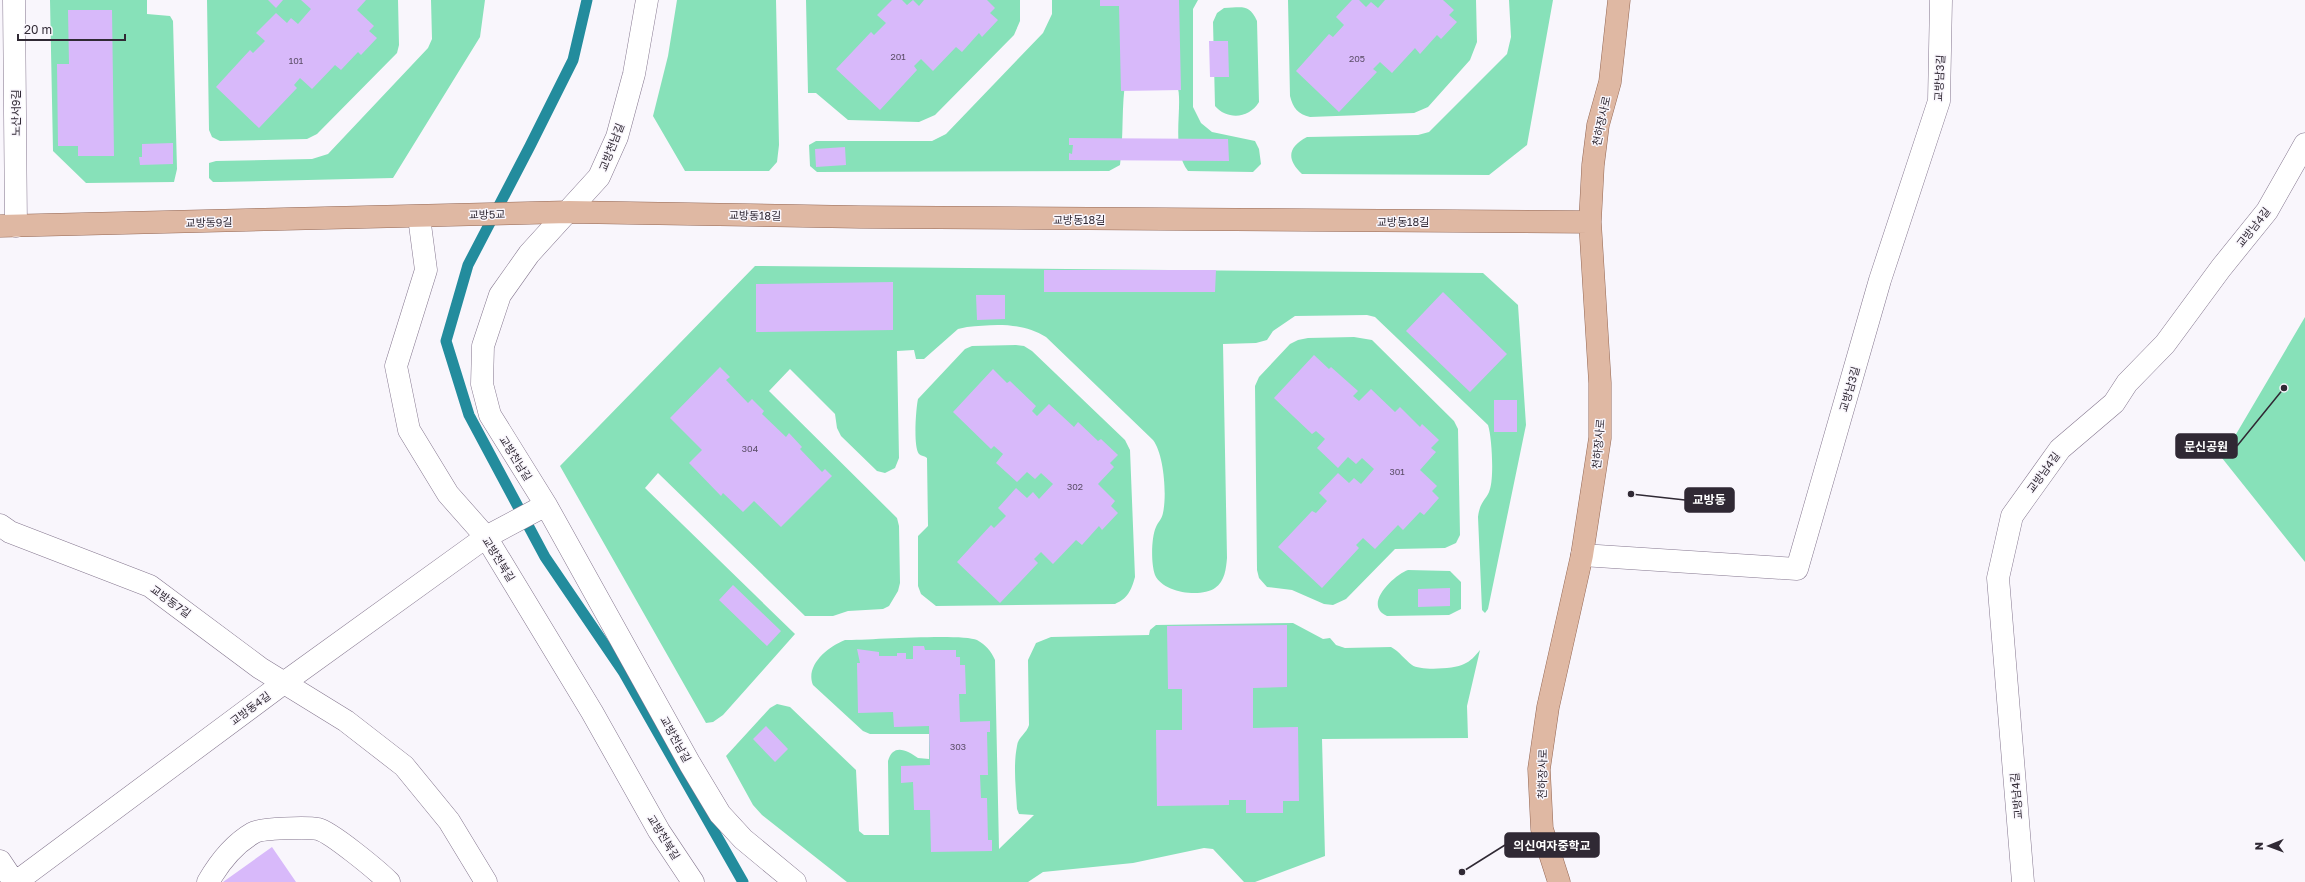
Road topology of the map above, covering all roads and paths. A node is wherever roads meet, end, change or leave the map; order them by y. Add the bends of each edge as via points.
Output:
1 (14, 0) edge
2 (647, 0) edge
3 (1619, 0) edge
4 (1941, 0) edge
5 (2305, 144) edge
6 (568, 212) junction
7 (523, 214) joint
8 (418, 217) junction
9 (1590, 222) junction
10 (8, 226) edge
11 (546, 505) junction
12 (0, 525) edge
13 (486, 537) junction
14 (1582, 555) junction
15 (285, 682) junction
16 (0, 861) edge
17 (15, 882) edge
18 (208, 882) edge
19 (389, 882) edge
20 (486, 882) edge
21 (693, 882) edge
22 (794, 882) edge
23 (1559, 882) edge
24 (2023, 882) edge

1 - 10 street, 노산서9길
2 - 6 street, 교방천남길 via 634,74 617,137 599,177
3 - 9 main road, 천하장사로 via 1610,82 1598,125
4 - 14 street, 교방남3길 via 1939,101 1880,280 1797,568
5 - 24 street, 교방남4길 via 2268,211 2221,268 2170,338 2127,383 2114,403 2060,449 2012,516 1998,578
6 - 7 main road, 교방동18길
6 - 9 main road, 교방동18길 via 860,217
6 - 11 street, 교방천남길 via 529,254 500,294 483,346 482,384 490,415
7 - 8 main road, 교방5교
8 - 10 main road, 교방동9길
8 - 13 street, 교방천북길 via 426,270 396,366 409,430 448,494
9 - 14 main road, 천하장사로 via 1600,383 1600,438
11 - 13 street, 교방동4길
11 - 22 street, 교방천남길 via 720,814 743,839
12 - 15 street, 교방동7길 via 10,532 150,586 260,668
13 - 15 street, 교방동4길
13 - 21 street, 교방천북길 via 592,712 659,831
14 - 23 main road, 천하장사로 via 1548,707 1539,769 1542,829
15 - 17 street, 교방동4길
15 - 20 street, 교방동7길 via 346,721 404,766 449,821
16 - 17 street
18 - 19 street via 220,862 254,832 318,829 373,866

